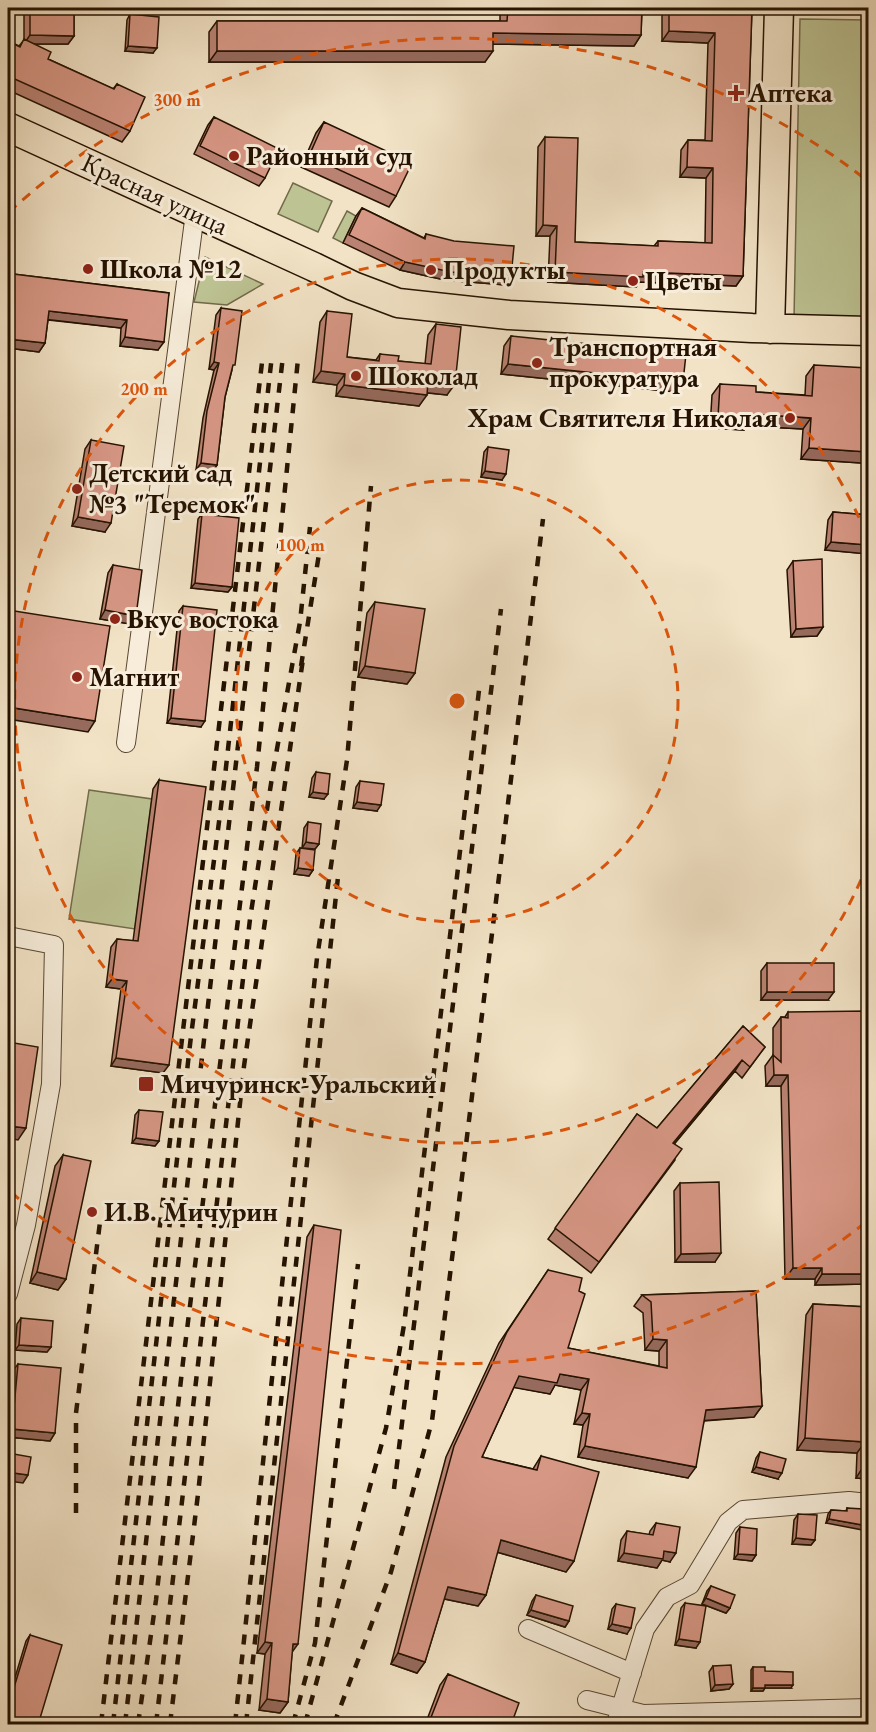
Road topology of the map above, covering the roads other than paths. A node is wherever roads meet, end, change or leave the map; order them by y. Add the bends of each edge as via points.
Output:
1 (779, 8) edge
2 (8, 127) edge
3 (195, 213) junction
4 (770, 329) junction
5 (868, 331) edge
6 (126, 743) dead end
7 (8, 936) edge
8 (8, 1294) edge
9 (868, 1503) edge
10 (528, 1629) dead end
11 (632, 1673) junction
12 (587, 1700) dead end
13 (868, 1708) edge
14 (618, 1717) edge

1 - 4 main road
2 - 3 main road, Красная улица
3 - 4 main road, Красная улица via 398,303 509,315
3 - 6 street
4 - 5 main road, Красная улица
7 - 8 street via 54,945 51,1084 26,1226
9 - 11 street via 849,1501 743,1510 728,1522 690,1585 667,1597 645,1629
10 - 11 street
11 - 14 street
12 - 14 street
13 - 14 street

